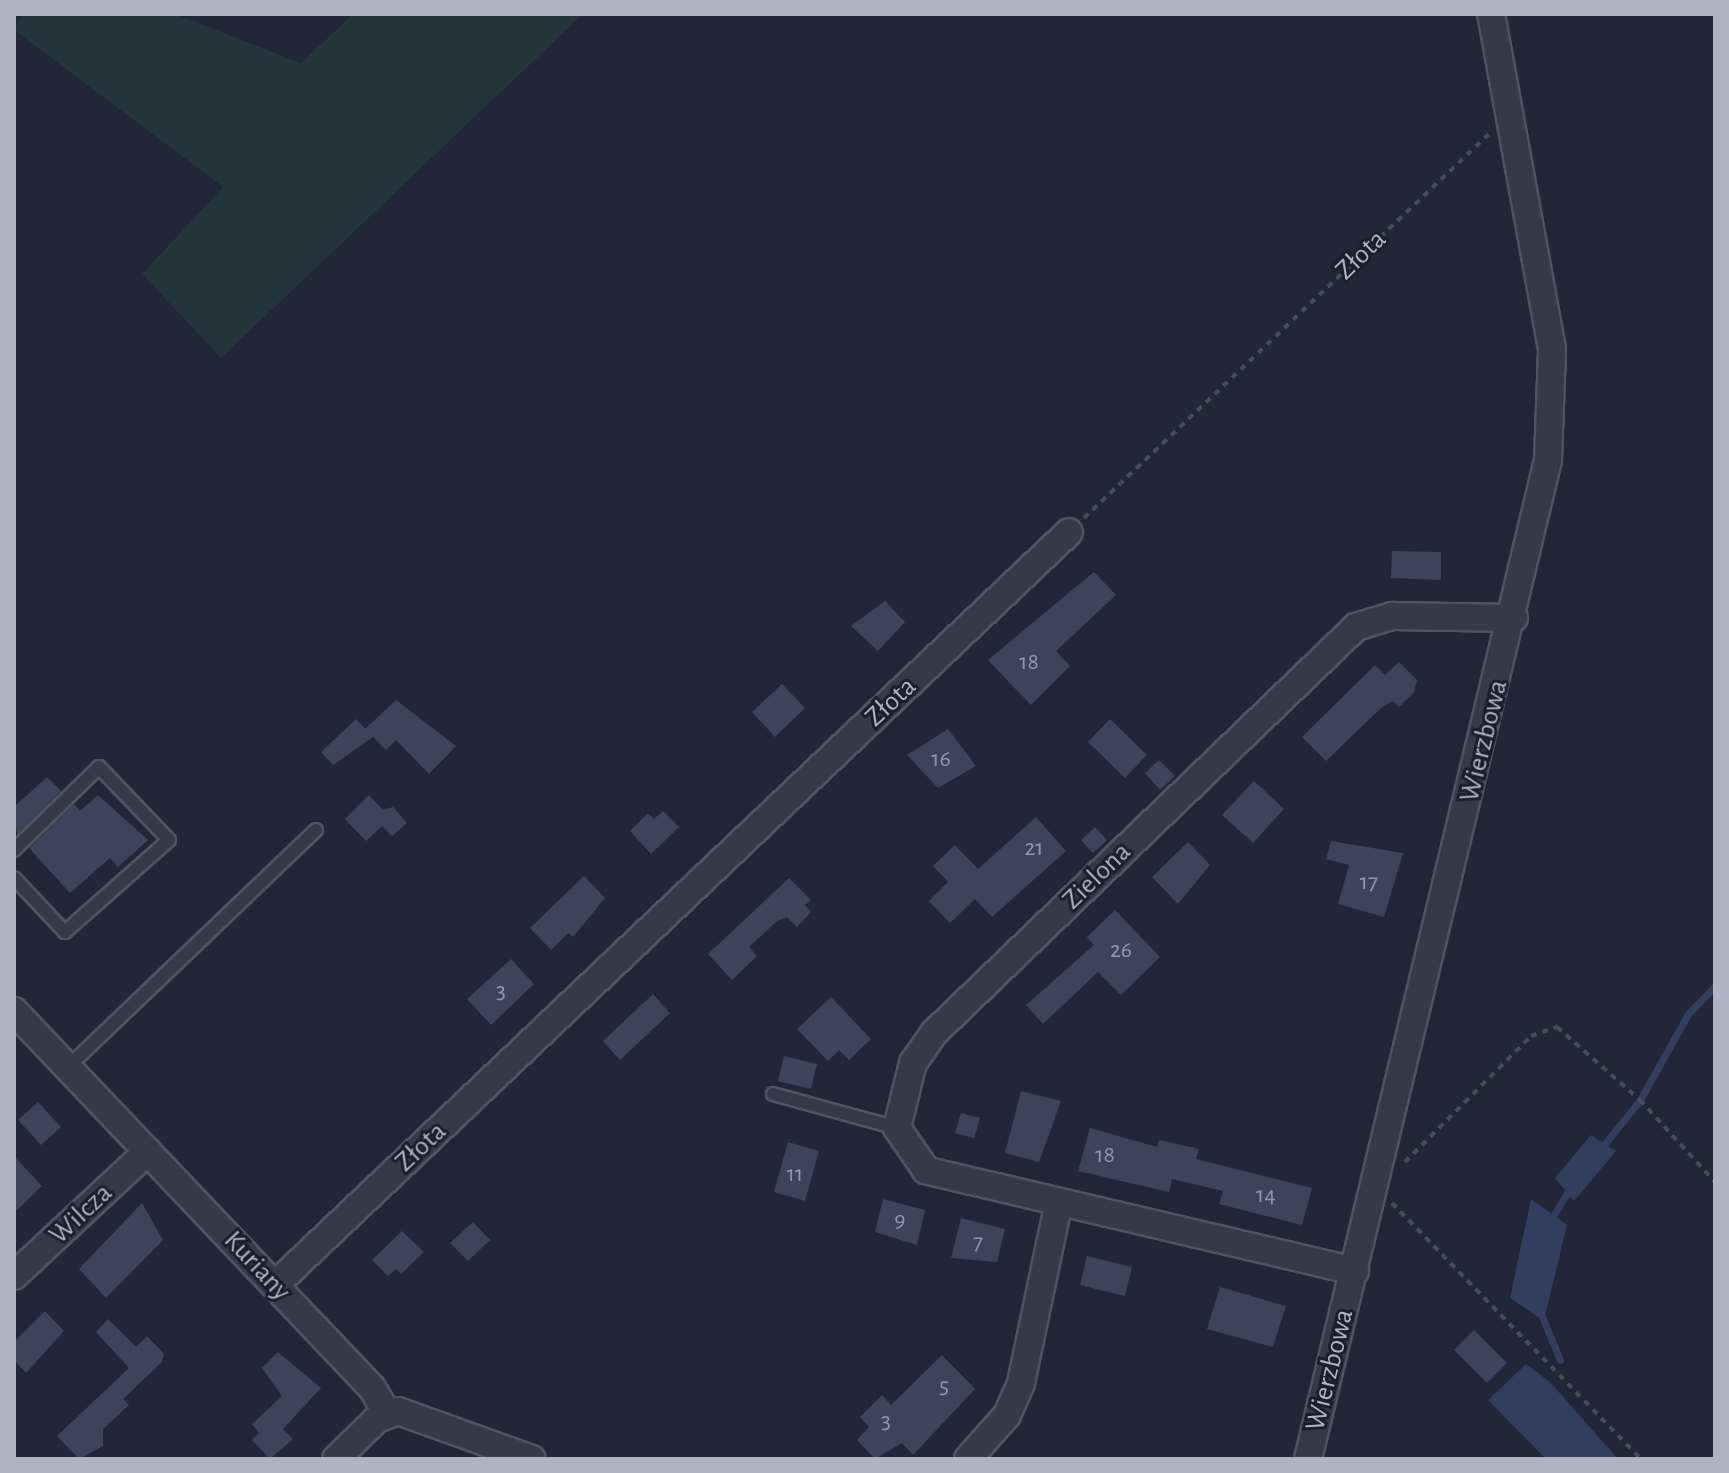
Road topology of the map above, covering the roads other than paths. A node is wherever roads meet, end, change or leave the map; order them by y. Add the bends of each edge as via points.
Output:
1 (1491, 14) edge
2 (1069, 532) road end
3 (1514, 618) junction
4 (316, 830) dead end
5 (14, 850) edge
6 (14, 878) edge
7 (14, 1011) edge
8 (68, 1067) junction
9 (773, 1094) dead end
10 (897, 1128) junction
11 (148, 1151) junction
12 (1058, 1206) junction
13 (1355, 1271) junction
14 (14, 1276) edge
15 (275, 1285) junction
16 (387, 1413) junction
17 (336, 1459) edge
18 (532, 1459) edge
19 (968, 1459) edge
20 (1308, 1459) edge

1 - 3 street, Wierzbowa via 1552,349 1548,460
2 - 15 street, Złota
3 - 10 street, Zielona via 1392,616 1356,627 934,1033 913,1063
3 - 13 street, Wierzbowa
4 - 8 lane
5 - 6 lane via 99,767 169,840 65,932
7 - 8 street, Kuriany
8 - 11 street, Kuriany
9 - 10 lane
10 - 12 street via 926,1170
11 - 14 street, Wilcza
11 - 15 street, Kuriany
12 - 13 street
12 - 19 street via 1021,1383 1007,1415
13 - 20 street, Wierzbowa
15 - 16 street, Kuriany
16 - 17 street
16 - 18 street via 410,1414

